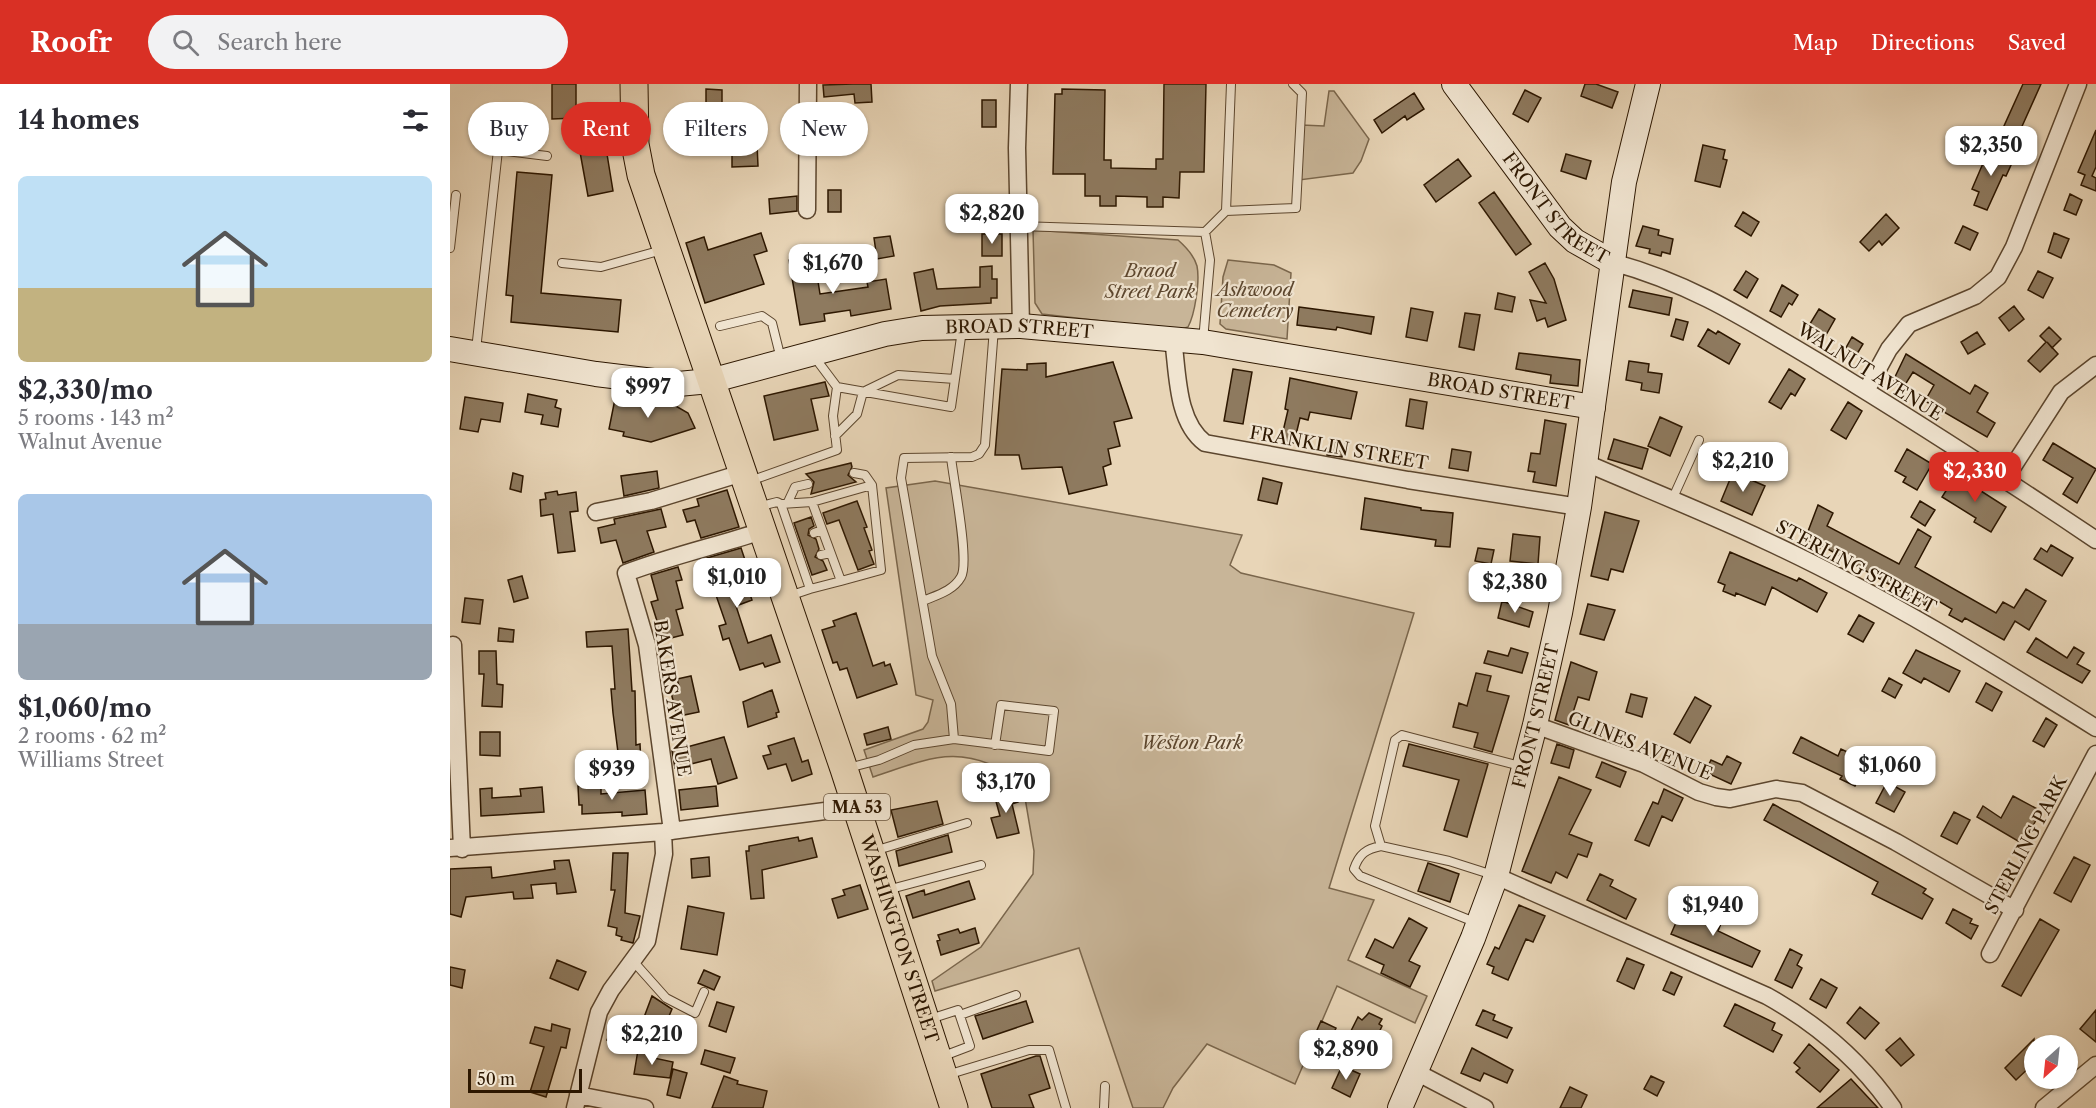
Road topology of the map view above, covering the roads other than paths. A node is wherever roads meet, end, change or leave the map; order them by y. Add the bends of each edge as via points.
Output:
1 (634, 84) edge
2 (808, 84) edge
3 (1019, 84) edge
4 (1231, 84) edge
5 (1293, 84) edge
6 (1454, 84) edge
7 (1648, 84) edge
8 (2078, 84) edge
9 (497, 156) edge
10 (456, 195) dead end
11 (807, 210) dead end
12 (1226, 211) junction
13 (1019, 226) junction
14 (1205, 232) junction
15 (450, 248) edge
16 (665, 249) junction
17 (1612, 262) junction
18 (562, 263) dead end
19 (720, 326) dead end
20 (963, 326) junction
21 (1021, 326) junction
22 (994, 328) junction
23 (1173, 339) junction
24 (1203, 342) junction
25 (450, 350) edge
26 (476, 354) junction
27 (812, 355) junction
28 (782, 362) junction
29 (2096, 365) edge
30 (955, 379) junction
31 (710, 381) junction
32 (837, 387) junction
33 (1866, 391) junction
34 (863, 392) junction
35 (1593, 407) junction
36 (835, 436) junction
37 (1699, 440) dead end
38 (951, 457) junction
39 (1586, 463) junction
40 (854, 473) dead end
41 (743, 477) junction
42 (2005, 479) junction
43 (808, 484) dead end
44 (872, 485) junction
45 (1672, 500) junction
46 (812, 502) junction
47 (784, 503) junction
48 (1579, 507) junction
49 (596, 512) dead end
50 (758, 520) junction
51 (2096, 540) edge
52 (841, 582) junction
53 (798, 593) junction
54 (923, 601) junction
55 (453, 645) dead end
56 (1535, 725) junction
57 (2096, 728) edge
58 (954, 739) junction
59 (995, 745) junction
60 (2096, 754) edge
61 (1524, 767) junction
62 (844, 769) junction
63 (856, 807) junction
64 (967, 823) dead end
65 (668, 832) junction
66 (1381, 846) junction
67 (456, 849) edge
68 (871, 852) junction
69 (981, 865) dead end
70 (1496, 876) junction
71 (884, 890) junction
72 (2014, 910) junction
73 (1478, 924) junction
74 (1990, 954) dead end
75 (633, 961) junction
76 (704, 992) dead end
77 (1016, 995) dead end
78 (960, 1015) junction
79 (925, 1020) junction
80 (2096, 1065) edge
81 (941, 1067) junction
82 (1416, 1072) junction
83 (1105, 1086) dead end
84 (577, 1101) edge
85 (645, 1108) edge
86 (954, 1108) edge
87 (1066, 1108) edge
88 (1104, 1108) edge
89 (1400, 1108) edge
90 (1485, 1108) edge
91 (1893, 1108) edge
92 (2044, 1108) edge

1 - 16 main road, WASHINGTON STREET / MA 53 via 638,161
2 - 11 street
3 - 13 street
4 - 12 lane
5 - 12 lane via 1302,93 1296,208
6 - 17 street, FRONT STREET via 1560,227 1575,241
7 - 17 street via 1624,182
8 - 33 street via 2014,247 1998,277 1974,296 1909,324 1889,349
9 - 26 lane
10 - 15 lane
12 - 14 lane
13 - 14 lane
13 - 21 street
14 - 24 lane via 1210,260
16 - 18 lane via 601,267
16 - 31 main road, WASHINGTON STREET / MA 53
17 - 33 street, WALNUT AVENUE via 1668,279 1709,297
17 - 35 street, FRONT STREET
19 - 28 lane via 762,316 772,323
20 - 22 street, BROAD STREET
20 - 27 street, BROAD STREET via 885,334
20 - 30 lane
21 - 22 street, BROAD STREET
21 - 23 street, BROAD STREET
22 - 38 lane via 984,445 980,454 972,457
23 - 24 street, BROAD STREET
23 - 48 street, FRANKLIN STREET via 1186,421 1193,434 1205,443
24 - 35 street, BROAD STREET
25 - 26 street, BROAD STREET
26 - 31 street, BROAD STREET via 678,384
27 - 28 street, BROAD STREET
27 - 32 lane
28 - 31 street, BROAD STREET
29 - 42 street via 2061,392
30 - 34 lane via 898,375
30 - 34 lane via 951,407
31 - 41 main road, WASHINGTON STREET / MA 53
32 - 34 lane
32 - 36 lane
33 - 42 street, WALNUT AVENUE
34 - 36 lane via 857,414
35 - 39 street, FRONT STREET
36 - 41 lane via 837,450
37 - 45 lane
38 - 54 lane via 964,558 962,576 949,590
38 - 54 lane via 904,458 901,478
39 - 45 street, STERLING STREET
39 - 48 street, FRONT STREET
40 - 44 lane via 865,475
41 - 49 street
41 - 50 main road, WASHINGTON STREET / MA 53
42 - 51 street, WALNUT AVENUE
43 - 47 lane via 795,487
44 - 46 lane
44 - 52 lane via 880,570
45 - 57 street, STERLING STREET via 1816,566 1981,656
46 - 47 lane
46 - 52 lane via 818,532
47 - 50 lane via 777,502
47 - 53 lane via 802,562
48 - 56 street, FRONT STREET
50 - 53 main road, WASHINGTON STREET / MA 53
50 - 65 street, BAKERS AVENUE via 709,548 626,573 647,645
52 - 53 lane
53 - 62 main road, WASHINGTON STREET / MA 53
54 - 58 lane via 932,656 951,704
55 - 67 street
56 - 61 street, FRONT STREET
56 - 72 street, GLINES AVENUE via 1644,764 1699,792 1730,799 1776,789 1802,793
58 - 59 lane
58 - 62 lane via 914,745
59 - 59 lane via 1049,751 1054,711 1001,705
60 - 72 street, STERLING PARK
61 - 66 lane via 1402,735 1395,740 1375,826
61 - 70 street, FRONT STREET
62 - 63 main road, WASHINGTON STREET / MA 53
63 - 65 street
63 - 68 main road, WASHINGTON STREET / MA 53
64 - 68 lane
65 - 67 street
65 - 75 street, BAKERS AVENUE via 649,933
66 - 70 lane
66 - 73 lane via 1368,849 1358,858 1354,869 1360,876
68 - 71 main road, WASHINGTON STREET / MA 53
69 - 71 lane
70 - 73 street, FRONT STREET
70 - 91 street via 1756,991 1801,1015 1831,1038
71 - 79 main road, WASHINGTON STREET / MA 53
72 - 74 street, STERLING PARK
73 - 82 street, FRONT STREET
75 - 76 lane via 666,998 694,1013
75 - 84 street, BAKERS AVENUE via 598,1012
77 - 78 lane
78 - 79 lane via 958,1010
78 - 81 lane via 970,1046
79 - 81 main road, WASHINGTON STREET / MA 53
80 - 92 street
81 - 86 main road, WASHINGTON STREET / MA 53
81 - 87 lane via 1029,1050 1049,1050
82 - 89 street, FRONT STREET
82 - 90 street
83 - 88 lane
84 - 85 street

